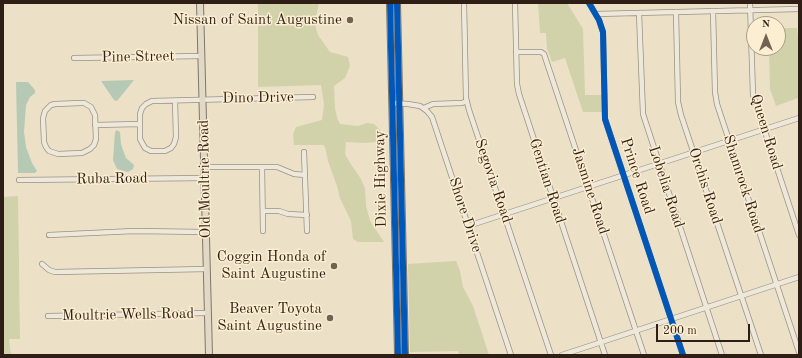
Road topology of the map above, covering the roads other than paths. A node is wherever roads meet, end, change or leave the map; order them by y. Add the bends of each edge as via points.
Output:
1 (200, 3) edge
2 (390, 3) edge
3 (397, 3) edge
4 (464, 3) edge
5 (516, 3) edge
6 (589, 3) edge
7 (750, 3) edge
8 (799, 9) edge
9 (750, 10) junction
10 (713, 11) junction
11 (676, 12) junction
12 (640, 13) junction
13 (596, 14) junction
14 (394, 21) junction
15 (516, 52) junction
16 (202, 56) junction
17 (74, 58) dead end
18 (313, 97) dead end
19 (203, 99) junction
20 (175, 101) junction
21 (467, 101) junction
22 (392, 103) junction
23 (400, 103) junction
24 (424, 108) junction
25 (799, 118) edge
26 (140, 124) junction
27 (95, 125) junction
28 (764, 129) junction
29 (729, 141) junction
30 (304, 152) dead end
31 (694, 153) junction
32 (659, 164) junction
33 (205, 167) junction
34 (262, 167) junction
35 (305, 175) junction
36 (624, 176) junction
37 (205, 178) junction
38 (19, 180) dead end
39 (588, 187) junction
40 (553, 199) junction
41 (264, 211) junction
42 (307, 215) junction
43 (504, 215) junction
44 (395, 220) junction
45 (402, 220) junction
46 (468, 226) junction
47 (263, 231) dead end
48 (307, 231) dead end
49 (206, 232) junction
50 (49, 235) dead end
51 (799, 235) edge
52 (42, 264) dead end
53 (207, 269) junction
54 (799, 277) edge
55 (776, 284) junction
56 (741, 296) junction
57 (706, 308) junction
58 (208, 313) junction
59 (397, 313) junction
60 (404, 313) junction
61 (48, 316) dead end
62 (671, 319) junction
63 (636, 331) junction
64 (600, 342) junction
65 (799, 352) edge
66 (204, 355) edge
67 (209, 355) edge
68 (398, 355) edge
69 (405, 355) edge
70 (511, 355) edge
71 (551, 355) edge
72 (562, 355) edge
73 (604, 355) edge
74 (644, 355) edge
75 (683, 355) edge
76 (722, 355) edge
77 (761, 355) edge

1 - 16 main road, Old Moultrie Road
2 - 14 main road, Dixie Highway
3 - 14 main road
4 - 21 street, Segovia Road
5 - 15 street, Gentian Road
6 - 13 street, Prince Road
7 - 9 street, Queen Road
8 - 9 street
9 - 10 street
9 - 28 street, Queen Road via 752,89
10 - 11 street
10 - 29 street, Shamrock Road via 715,97
11 - 12 street
11 - 31 street, Orchis Road via 678,102
12 - 13 street
12 - 32 street, Lobelia Road via 642,108
13 - 36 street, Prince Road via 603,32 605,119
14 - 22 main road, Dixie Highway
14 - 23 main road
15 - 39 street, Jasmine Road via 544,54
15 - 40 street, Gentian Road via 519,94
16 - 17 street, Pine Street
16 - 19 main road, Old Moultrie Road
18 - 19 street, Dino Drive
19 - 20 street, Dino Drive
19 - 33 main road, Old Moultrie Road
20 - 26 street via 152,101 146,104 140,114
20 - 26 street via 176,137 171,148 165,151 150,151 145,148 140,139
21 - 24 street via 433,104
21 - 43 street, Segovia Road
22 - 23 street
22 - 44 main road, Dixie Highway
23 - 24 street
23 - 45 main road
24 - 46 street, Shore Drive via 434,121
25 - 28 street
26 - 27 street
27 - 27 street via 93,110 84,103 51,105 43,118 46,147 58,154 86,152 94,145
28 - 29 street
28 - 51 street, Queen Road
29 - 31 street
29 - 55 street, Shamrock Road
30 - 35 street
31 - 32 street
31 - 56 street, Orchis Road
32 - 36 street
32 - 57 street, Lobelia Road
33 - 34 street
33 - 37 main road, Old Moultrie Road
34 - 35 street via 277,167 294,174
34 - 41 street
35 - 42 street
36 - 39 street
36 - 62 street, Prince Road
37 - 38 street, Ruba Road
37 - 49 main road, Old Moultrie Road
39 - 40 street
39 - 63 street, Jasmine Road
40 - 43 street
40 - 64 street, Gentian Road
41 - 42 street
41 - 47 street
42 - 48 street
43 - 46 street
43 - 71 street, Segovia Road
44 - 45 main road
44 - 59 main road, Dixie Highway
45 - 60 main road
46 - 70 street, Shore Drive
49 - 50 street via 134,231
49 - 53 main road, Old Moultrie Road
52 - 53 street via 49,270 59,273
53 - 58 main road, Old Moultrie Road
54 - 55 street
55 - 56 street
55 - 65 street, Shamrock Road
56 - 57 street
56 - 77 street, Orchis Road
57 - 62 street
57 - 76 street, Lobelia Road
58 - 61 street, Moultrie Wells Road
58 - 67 main road, Old Moultrie Road
59 - 60 main road
59 - 68 main road, Dixie Highway
60 - 69 main road
62 - 63 street
62 - 75 street, Prince Road
63 - 64 street
63 - 74 street, Jasmine Road
64 - 72 street
64 - 73 street, Gentian Road
66 - 67 street

